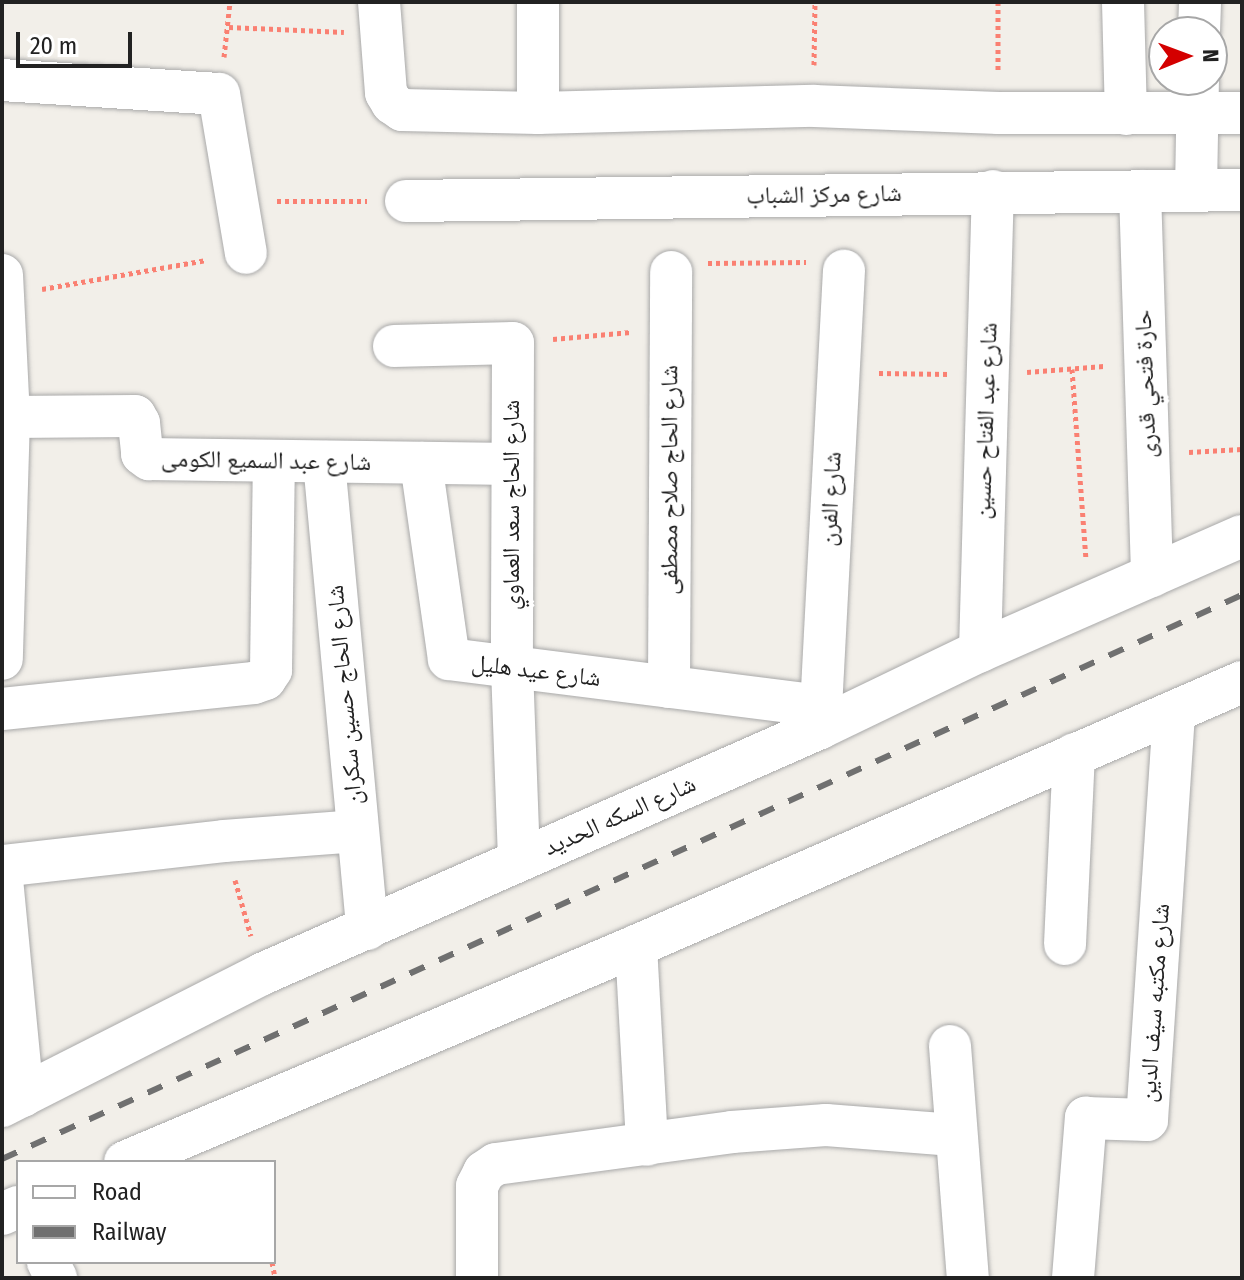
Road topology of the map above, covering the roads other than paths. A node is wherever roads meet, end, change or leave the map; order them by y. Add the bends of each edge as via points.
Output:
1 (538, 2) edge
2 (1123, 2) edge
3 (380, 18) edge
4 (2, 80) edge
5 (1198, 96) edge
6 (538, 113) junction
7 (1242, 113) edge
8 (1126, 114) junction
9 (1242, 190) edge
10 (993, 191) junction
11 (1140, 191) junction
12 (1196, 191) junction
13 (406, 201) road end
14 (246, 253) road end
15 (844, 271) road end
16 (671, 272) road end
17 (3, 289) edge
18 (394, 346) dead end
19 (6, 436) edge
20 (274, 461) junction
21 (324, 462) junction
22 (421, 463) junction
23 (511, 464) junction
24 (1242, 536) edge
25 (1152, 576) junction
26 (3, 635) edge
27 (980, 651) junction
28 (512, 668) junction
29 (1242, 682) edge
30 (669, 687) junction
31 (2, 709) edge
32 (1174, 712) junction
33 (820, 717) junction
34 (1074, 754) junction
35 (358, 831) junction
36 (519, 860) junction
37 (2, 866) edge
38 (2, 879) edge
39 (367, 929) junction
40 (1065, 944) dead end
41 (636, 946) junction
42 (5, 950) edge
43 (10, 1038) edge
44 (950, 1046) dead end
45 (12, 1101) edge
46 (954, 1135) junction
47 (647, 1145) junction
48 (130, 1160) edge
49 (477, 1278) edge
50 (968, 1278) edge
51 (1073, 1278) edge

1 - 6 street
2 - 8 street
3 - 6 street via 386,93 402,110
4 - 14 street via 219,94
5 - 7 street
5 - 8 street
5 - 12 street
6 - 8 street via 814,106
9 - 12 street, شارع مركز الشباب
10 - 11 street, شارع مركز الشباب
10 - 13 street, شارع مركز الشباب
10 - 27 street, شارع عبد الفتاح حسين
11 - 12 street, شارع مركز الشباب
11 - 25 street, حارة فتحي قدرى
15 - 33 street, شارع الفرن
16 - 30 street, شارع الحاج صلاح مصطفى
17 - 19 street
18 - 23 street, شارع الحاج سعد العماوي via 513,343
19 - 20 street, شارع عبد السميع الكومى via 135,416 147,459
19 - 26 street
20 - 21 street, شارع عبد السميع الكومى
20 - 31 street via 271,670 265,679
21 - 22 street, شارع عبد السميع الكومى
21 - 35 street, شارع الحاج حسين سكران
22 - 23 street, شارع عبد السميع الكومى
22 - 28 street, شارع عيد هليل via 447,656 452,661
23 - 28 street, شارع الحاج سعد العماوي
24 - 25 street, شارع السكه الحديد
25 - 27 street, شارع السكه الحديد
27 - 33 street, شارع السكه الحديد
28 - 30 street, شارع عيد هليل
28 - 36 street, شارع الحاج سعد العماوي
29 - 32 street
30 - 33 street, شارع عيد هليل
32 - 34 street
32 - 51 street, شارع مكتبه سيف الدين via 1147,1120 1086,1118
33 - 36 street, شارع السكه الحديد
34 - 40 street
34 - 41 street
35 - 37 street
35 - 39 street, شارع الحاج حسين سكران
36 - 39 street, شارع السكه الحديد
38 - 42 street
39 - 45 street, شارع السكه الحديد via 262,974
41 - 47 street
41 - 48 street
42 - 43 street
43 - 45 street
44 - 46 street
46 - 47 street via 826,1125
46 - 50 street
47 - 49 street via 496,1164 484,1172 477,1186

